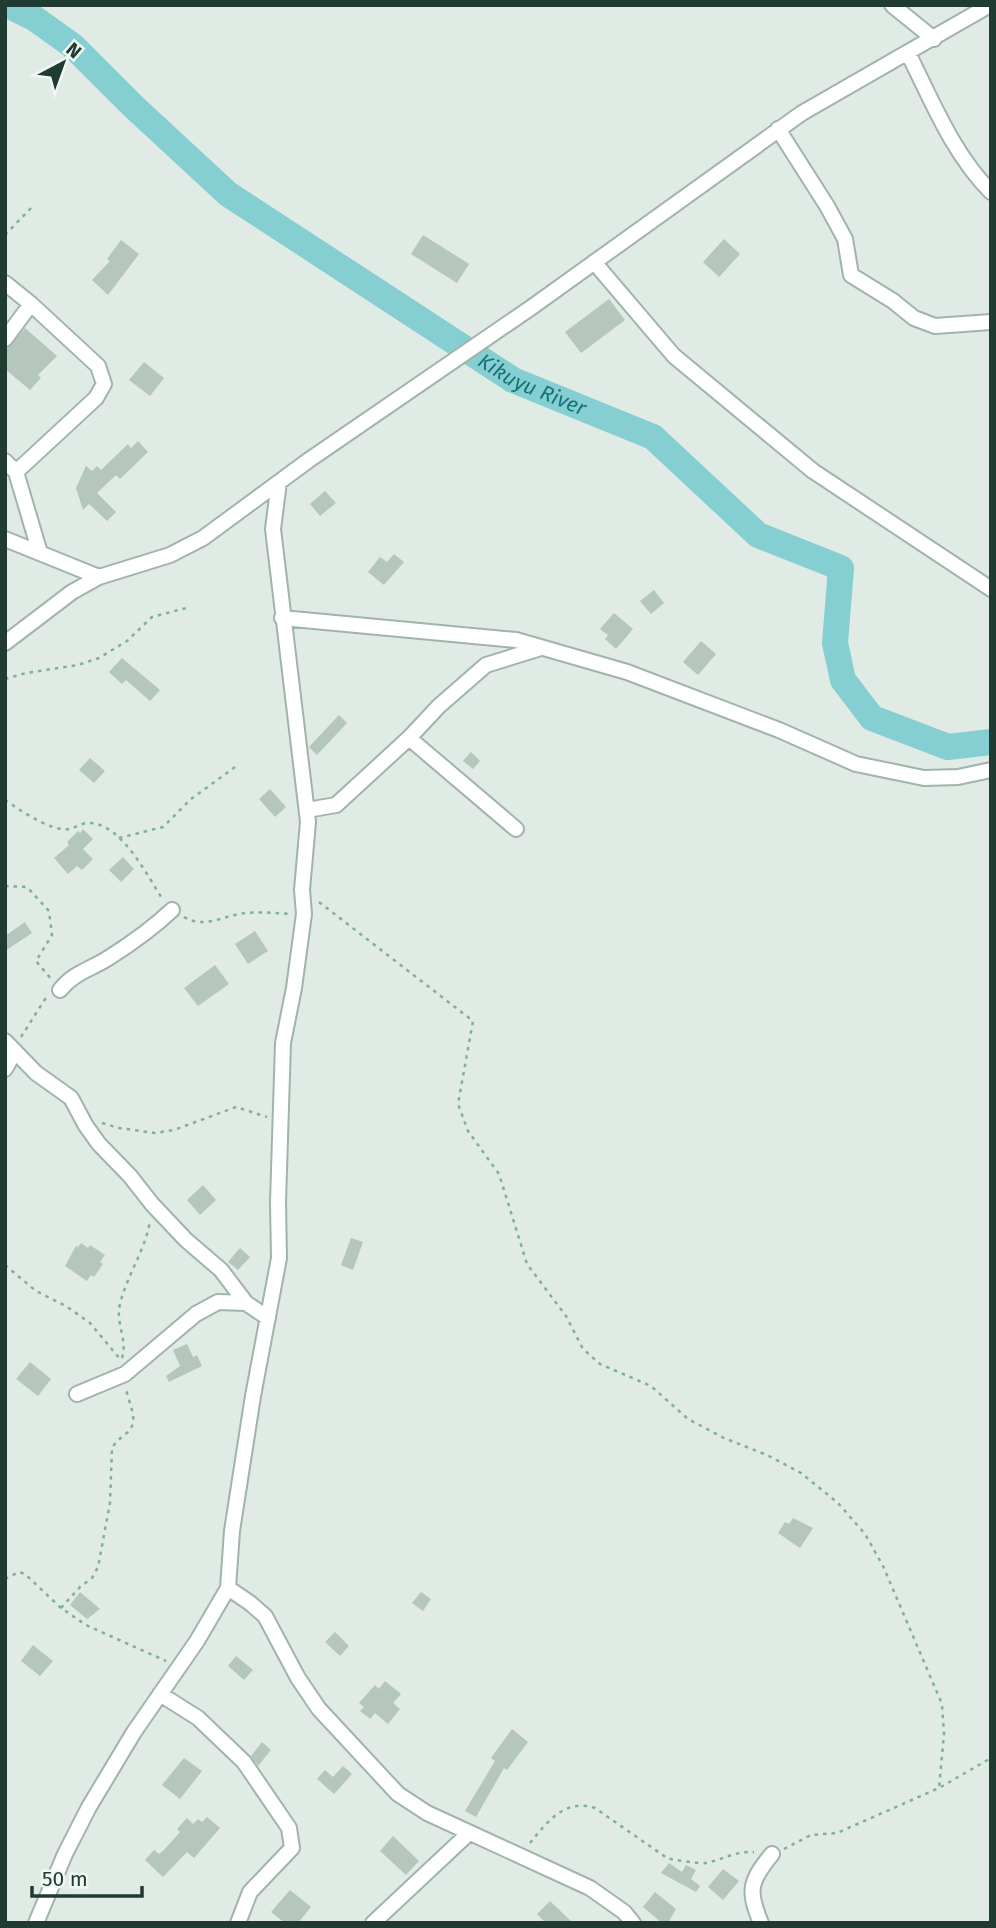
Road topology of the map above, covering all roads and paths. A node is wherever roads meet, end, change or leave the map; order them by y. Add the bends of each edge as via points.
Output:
1 (892, 5) edge
2 (990, 5) edge
3 (934, 39) junction
4 (908, 53) junction
5 (778, 129) junction
6 (991, 192) edge
7 (30, 208) dead end
8 (5, 235) edge
9 (594, 262) junction
10 (5, 283) edge
11 (31, 304) junction
12 (991, 322) edge
13 (5, 339) edge
14 (5, 461) edge
15 (16, 471) junction
16 (279, 482) junction
17 (5, 539) edge
18 (40, 553) junction
19 (99, 577) junction
20 (991, 589) edge
21 (190, 607) dead end
22 (282, 618) junction
23 (5, 642) edge
24 (542, 647) junction
25 (5, 679) edge
26 (409, 738) junction
27 (235, 767) dead end
28 (991, 770) edge
29 (5, 800) edge
30 (307, 810) junction
31 (516, 829) dead end
32 (119, 838) junction
33 (5, 886) edge
34 (302, 890) junction
35 (172, 910) junction
36 (304, 914) junction
37 (57, 987) junction
38 (10, 1046) edge
39 (5, 1069) edge
40 (282, 1121) junction
41 (102, 1123) dead end
42 (152, 1204) junction
43 (5, 1265) edge
44 (246, 1303) junction
45 (268, 1318) junction
46 (123, 1367) junction
47 (77, 1394) dead end
48 (5, 1578) edge
49 (228, 1588) junction
50 (61, 1608) junction
51 (178, 1669) junction
52 (160, 1695) junction
53 (991, 1758) edge
54 (939, 1788) junction
55 (469, 1833) junction
56 (772, 1854) junction
57 (518, 1856) junction
58 (36, 1923) edge
59 (238, 1923) edge
60 (373, 1923) edge
61 (633, 1923) edge
62 (761, 1923) edge

1 - 3 street
2 - 3 street
3 - 4 street
4 - 5 street
4 - 6 street via 955,146
5 - 9 street
5 - 12 street via 845,239 851,275 914,318 935,326
7 - 8 path
9 - 16 street
9 - 20 street via 674,356 813,471
10 - 11 street
11 - 13 street
11 - 15 street via 98,366 103,384 96,398
14 - 15 street
15 - 18 street
16 - 19 street via 203,538 170,555
16 - 22 street via 273,529
17 - 18 street
18 - 19 street
19 - 23 street
21 - 25 path via 152,617 127,641 99,658
22 - 24 street via 506,639
22 - 30 street
24 - 26 street via 486,665
24 - 28 street via 626,671 728,709 856,764 924,778
26 - 30 street via 336,805
26 - 31 street
27 - 32 path via 191,799 163,827
29 - 32 path via 56,828 91,822
30 - 34 street
32 - 35 path
33 - 37 path via 27,887 49,911 52,935 36,961
34 - 36 street
34 - 54 path via 473,1021 458,1104 461,1113 468,1131 499,1174 527,1264 566,1316 583,1349 600,1364 651,1386 688,1419 801,1473 838,1503 865,1534 889,1578 942,1704
35 - 36 path via 204,923 256,912
35 - 37 street via 110,958
36 - 40 street via 283,1043
37 - 38 path
38 - 39 street
38 - 42 street via 36,1073 71,1098 92,1135
40 - 41 path via 236,1107 155,1133
40 - 45 street via 279,1258
42 - 44 street via 221,1270
42 - 46 path via 144,1248 118,1313
43 - 46 path via 36,1291 90,1323
44 - 45 street
44 - 46 street via 218,1302 196,1314 141,1363
45 - 49 street via 232,1531
46 - 47 street
46 - 50 path via 134,1423 112,1448 110,1503 98,1567
48 - 50 path via 25,1574
49 - 51 street
49 - 55 street via 265,1616 319,1709 370,1766 398,1794
50 - 51 path via 86,1625 157,1655
51 - 52 street
52 - 58 street via 89,1807
52 - 59 street via 198,1718 244,1762 289,1828 292,1848 250,1892
53 - 54 path
54 - 56 path via 837,1833 811,1835
55 - 57 street
55 - 60 street
56 - 57 path via 740,1852 701,1864 677,1861 584,1805 565,1808
56 - 62 street via 756,1874 751,1892
57 - 61 street via 590,1888

